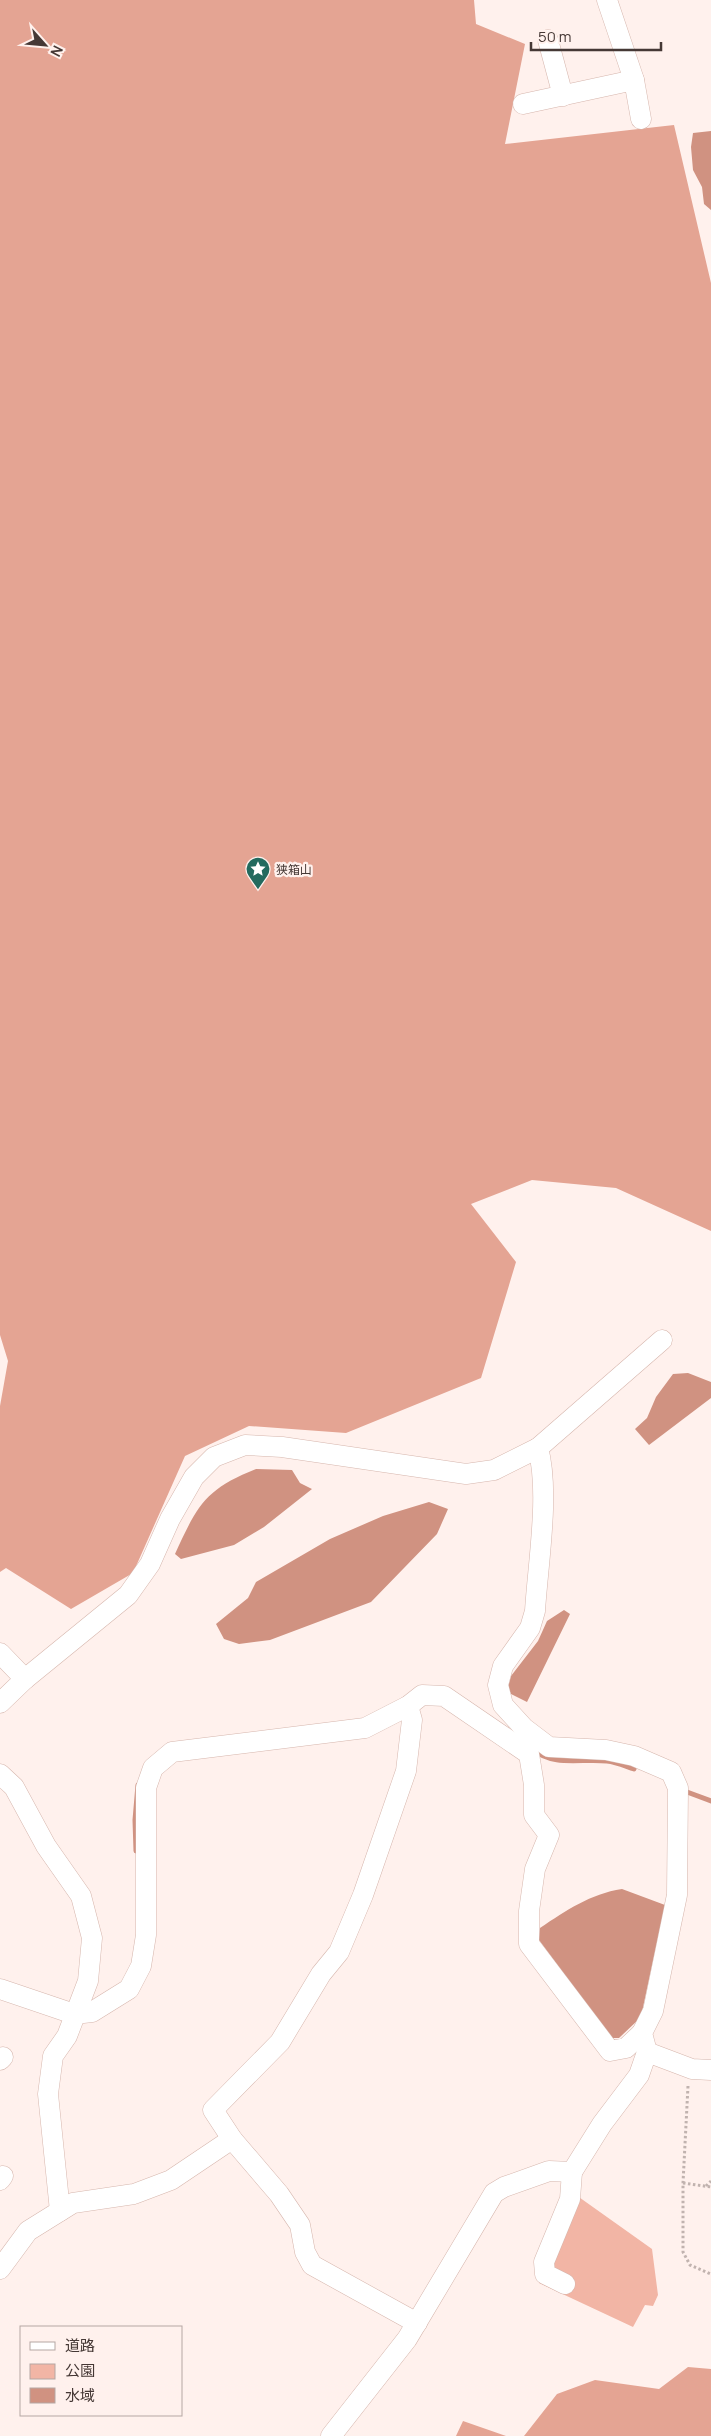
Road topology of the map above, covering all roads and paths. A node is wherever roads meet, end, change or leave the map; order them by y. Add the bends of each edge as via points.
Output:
1 (607, 0) edge
2 (548, 40) dead end
3 (634, 80) junction
4 (563, 96) junction
5 (523, 104) dead end
6 (641, 119) dead end
7 (662, 1340) dead end
8 (538, 1448) junction
9 (0, 1653) edge
10 (25, 1679) junction
11 (0, 1703) edge
12 (408, 1706) junction
13 (0, 1774) edge
14 (0, 1989) edge
15 (74, 2014) junction
16 (645, 2042) junction
17 (702, 2069) edge
18 (232, 2139) junction
19 (572, 2172) junction
20 (711, 2181) edge
21 (682, 2183) junction
22 (705, 2186) junction
23 (711, 2188) edge
24 (60, 2211) junction
25 (0, 2269) edge
26 (711, 2274) edge
27 (565, 2284) dead end
28 (417, 2323) junction
29 (331, 2436) edge

1 - 3 street
2 - 4 street
3 - 4 street
3 - 6 street
4 - 5 street
7 - 8 street
8 - 10 street via 494,1470 466,1474 282,1447 245,1445 214,1457 194,1477 150,1564 128,1595
8 - 16 street via 543,1467 543,1492 535,1611 530,1628 503,1666 498,1685 503,1705 524,1728 549,1747 606,1750 634,1756 671,1772 678,1788 677,1895
9 - 10 street
10 - 11 street
12 - 15 street via 365,1728 172,1752 153,1768 146,1788 146,1935 141,1966 129,1989 92,2012
12 - 16 street via 422,1695 444,1696 529,1754 534,1815 549,1835 535,1868 529,1910 529,1944 610,2051
12 - 18 street via 412,1720 406,1770 350,1928 339,1952 321,1974 280,2042 213,2110
13 - 15 street via 14,1787 46,1846 81,1896 92,1938 88,1981
14 - 15 street
15 - 24 street via 67,2036 54,2056 48,2094
16 - 17 street
16 - 19 street via 639,2075 602,2124
17 - 21 path via 686,2096
18 - 24 street via 171,2180 134,2194 73,2203
18 - 28 street via 279,2194 300,2225 312,2265
19 - 27 street via 570,2199 544,2262 545,2274
19 - 28 street via 549,2171 494,2193
20 - 22 path
21 - 22 path
21 - 26 path via 683,2252 690,2265
22 - 23 path
24 - 25 street via 28,2231
28 - 29 street via 408,2339

